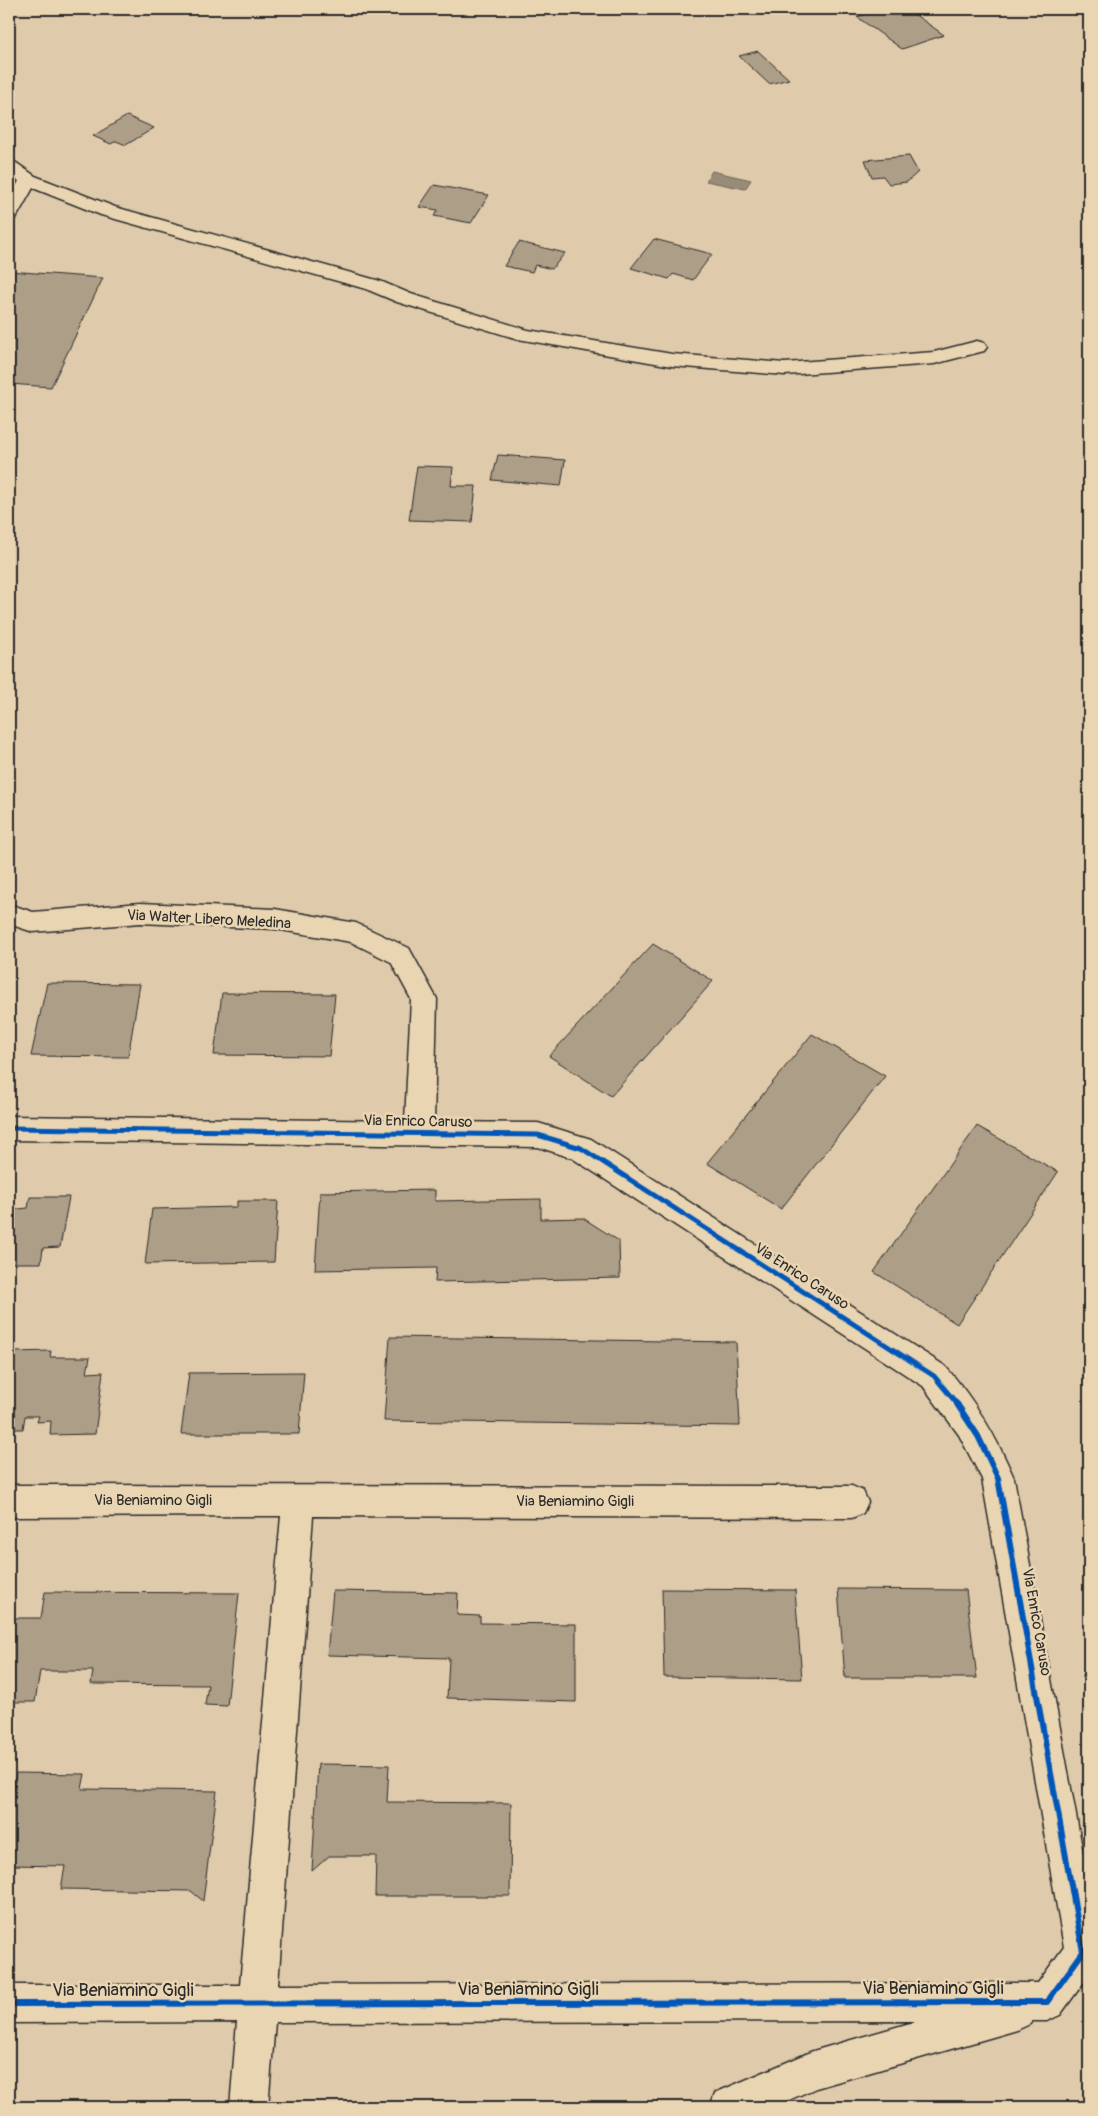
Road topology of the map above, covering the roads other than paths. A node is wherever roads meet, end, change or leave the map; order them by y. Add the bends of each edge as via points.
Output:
1 (9, 166) edge
2 (29, 180) junction
3 (9, 214) edge
4 (976, 347) dead end
5 (9, 914) edge
6 (9, 1128) edge
7 (419, 1134) junction
8 (298, 1500) junction
9 (9, 1501) edge
10 (852, 1502) dead end
11 (1047, 2002) junction
12 (257, 2003) junction
13 (9, 2004) edge
14 (249, 2107) edge
15 (729, 2107) edge

1 - 2 street
2 - 3 street
2 - 4 street via 108,211 373,285 404,298 524,335 672,360 784,369 934,358
5 - 7 street, Via Walter Libero Meledina via 33,922 140,913 275,919 356,934 400,955 424,999
6 - 7 street, Via Enrico Caruso
7 - 11 street, Via Enrico Caruso via 538,1135 581,1148 934,1376 962,1408 981,1439 998,1478 1083,1952
8 - 9 street, Via Beniamino Gigli
8 - 10 street, Via Beniamino Gigli
8 - 12 street
11 - 12 street, Via Beniamino Gigli
11 - 15 street, Via Beniamino Gigli via 813,2070
12 - 13 street, Via Beniamino Gigli
12 - 14 street

